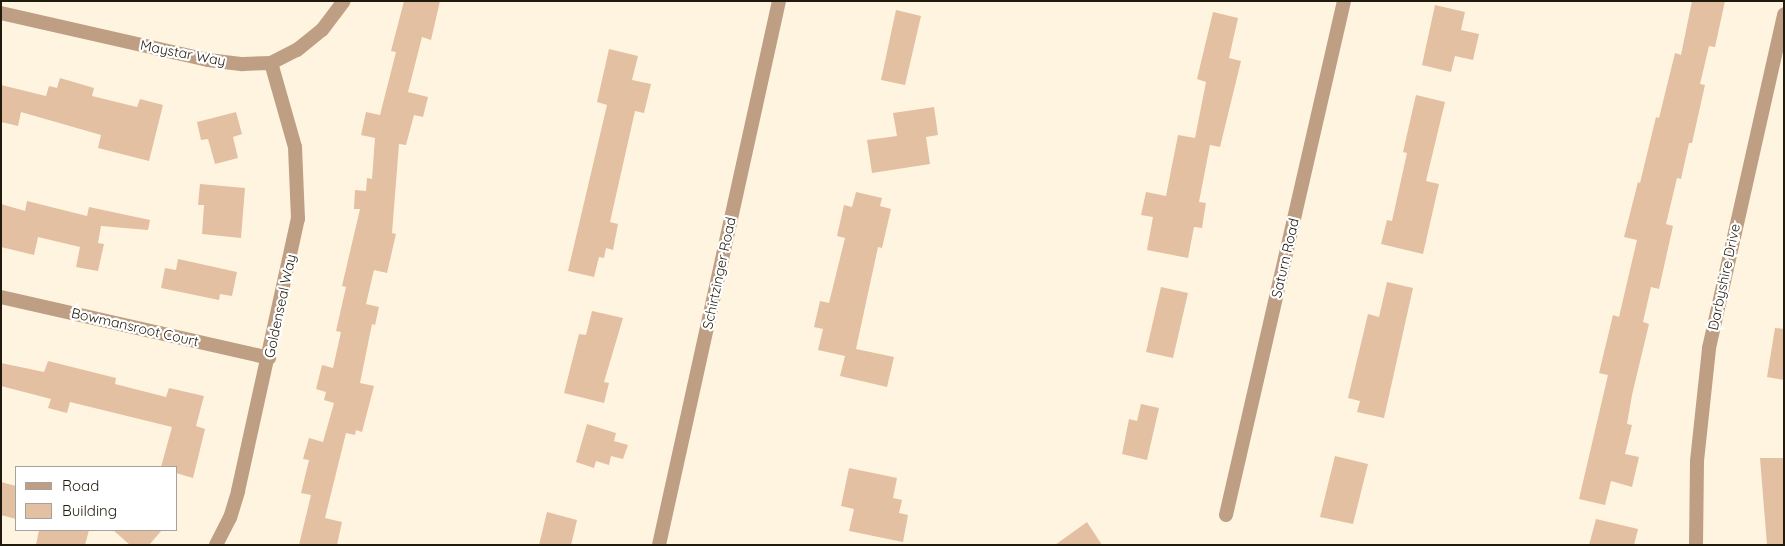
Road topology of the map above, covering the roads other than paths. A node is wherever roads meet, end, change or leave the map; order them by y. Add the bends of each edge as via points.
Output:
1 (344, 1) edge
2 (779, 1) edge
3 (1344, 1) edge
4 (1, 13) edge
5 (1784, 14) edge
6 (271, 63) junction
7 (1, 297) edge
8 (269, 358) junction
9 (1226, 515) dead end
10 (216, 545) edge
11 (659, 545) edge
12 (1696, 545) edge

1 - 6 street, Maystar Way via 322,30 296,50
2 - 11 street, Schirtzinger Road
3 - 9 street, Saturn Road
4 - 6 street, Maystar Way via 208,60
5 - 12 street, Darbyshire Drive via 1709,348 1697,461
6 - 8 street, Goldenseal Way via 295,147 298,219
7 - 8 street, Bowmansroot Court
8 - 10 street, Goldenseal Way via 238,490

